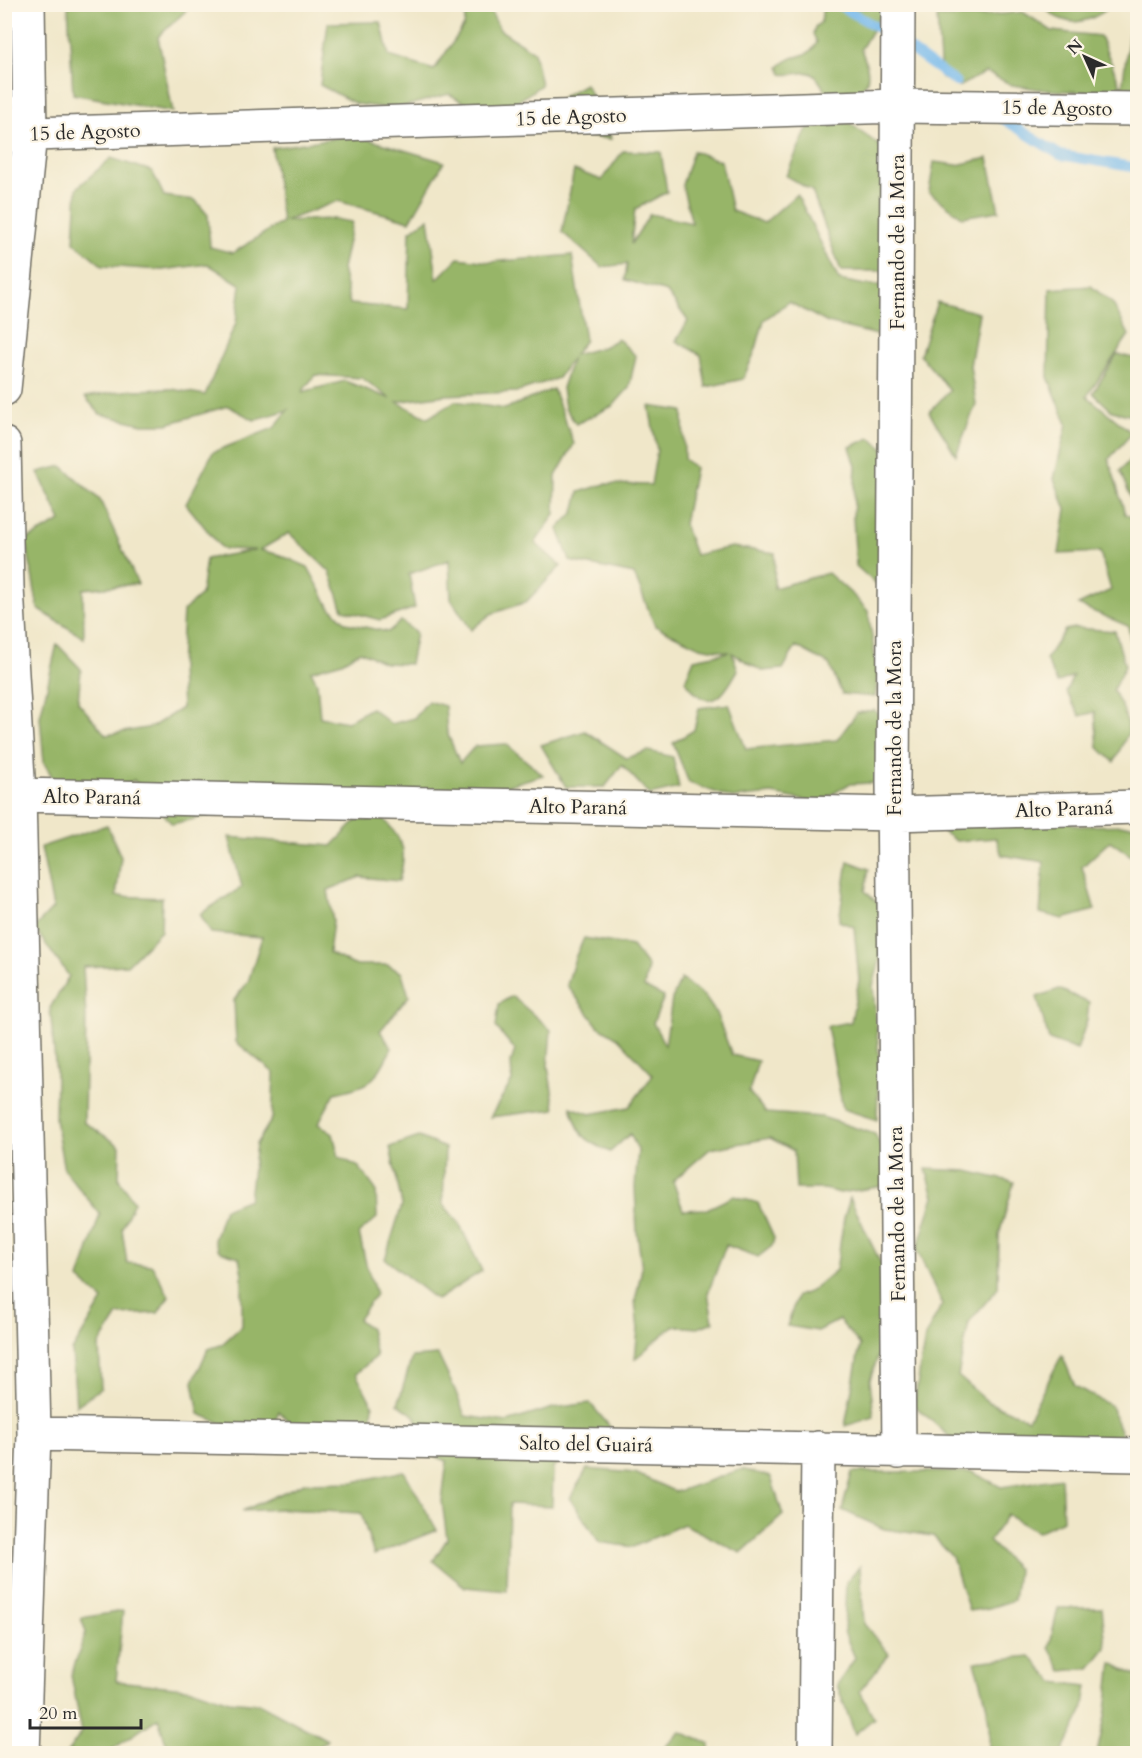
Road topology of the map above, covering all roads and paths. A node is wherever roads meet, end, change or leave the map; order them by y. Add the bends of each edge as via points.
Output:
1 (28, 4) edge
2 (898, 9) edge
3 (897, 106) junction
4 (1137, 109) edge
5 (17, 134) edge
6 (4, 389) edge
7 (4, 444) edge
8 (6, 588) edge
9 (19, 795) junction
10 (1137, 807) edge
11 (893, 814) junction
12 (34, 1434) junction
13 (818, 1448) junction
14 (899, 1452) junction
15 (1137, 1455) edge
16 (23, 1754) edge
17 (815, 1754) edge

1 - 5 street
2 - 3 street, Fernando de la Mora
3 - 4 street, 15 de Agosto
3 - 5 street, 15 de Agosto
3 - 11 street, Fernando de la Mora
5 - 6 street
7 - 8 street
8 - 9 street
9 - 11 street, Alto Paraná
9 - 12 street
10 - 11 street, Alto Paraná
11 - 14 street, Fernando de la Mora
12 - 13 street, Salto del Guairá
12 - 16 street
13 - 14 street, Salto del Guairá
13 - 17 street
14 - 15 street, Salto del Guairá

